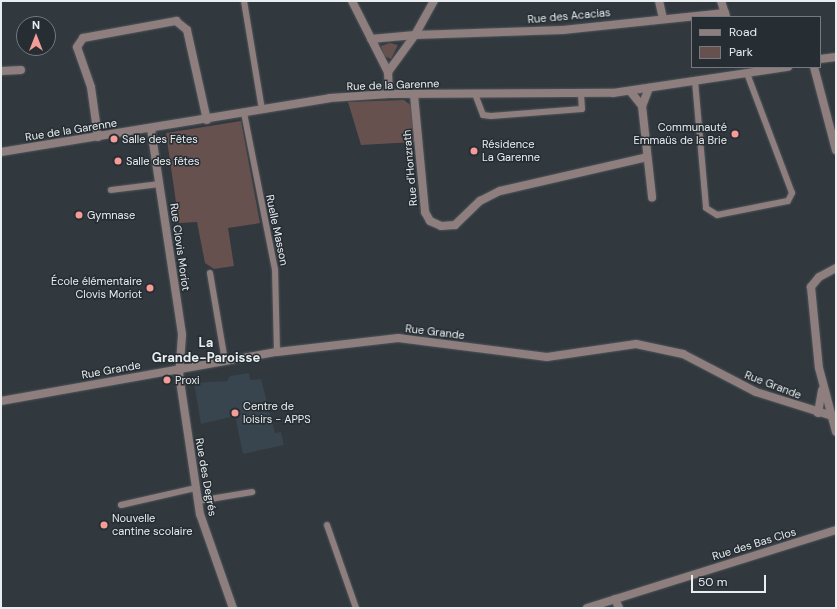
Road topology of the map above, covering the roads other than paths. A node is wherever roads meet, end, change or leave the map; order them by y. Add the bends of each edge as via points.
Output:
1 (244, 1) edge
2 (352, 1) edge
3 (434, 1) edge
4 (659, 1) edge
5 (721, 1) edge
6 (726, 15) edge
7 (705, 16) edge
8 (691, 17) edge
9 (663, 18) junction
10 (415, 35) junction
11 (371, 39) junction
12 (836, 57) edge
13 (821, 59) edge
14 (774, 68) edge
15 (814, 68) edge
16 (21, 70) dead end
17 (745, 70) edge
18 (1, 71) edge
19 (388, 72) junction
20 (695, 81) junction
21 (649, 88) junction
22 (630, 90) junction
23 (581, 93) junction
24 (388, 94) junction
25 (476, 94) junction
26 (414, 95) junction
27 (642, 106) junction
28 (262, 110) junction
29 (244, 113) junction
30 (207, 120) junction
31 (151, 129) junction
32 (98, 137) junction
33 (836, 150) edge
34 (1, 152) edge
35 (647, 157) junction
36 (159, 184) junction
37 (111, 190) dead end
38 (652, 197) dead end
39 (836, 268) edge
40 (210, 273) dead end
41 (277, 352) junction
42 (225, 361) junction
43 (180, 369) junction
44 (822, 383) junction
45 (1, 401) edge
46 (818, 413) junction
47 (834, 418) edge
48 (836, 432) edge
49 (196, 488) junction
50 (252, 492) dead end
51 (198, 501) junction
52 (121, 505) dead end
53 (327, 525) dead end
54 (836, 530) edge
55 (615, 599) junction
56 (233, 608) edge
57 (356, 608) edge
58 (587, 608) edge
59 (619, 608) edge

1 - 28 lane
2 - 11 street
3 - 10 street
4 - 9 street
5 - 6 street
6 - 7 street, Rue des Acacias
8 - 9 street, Rue des Acacias
9 - 10 street, Rue des Acacias via 563,30
10 - 11 street, Rue des Acacias
10 - 19 street
11 - 19 street
12 - 13 street
14 - 17 street, Rue de la Garenne
15 - 33 street
16 - 18 street
17 - 20 street, Rue de la Garenne
17 - 20 lane via 792,194 788,200 717,215 706,208
19 - 24 street
20 - 21 street, Rue de la Garenne
21 - 22 street, Rue de la Garenne
21 - 27 street
22 - 23 street, Rue de la Garenne
22 - 27 street
23 - 25 street, Rue de la Garenne
23 - 25 lane via 582,109 491,116 483,115
24 - 26 street, Rue de la Garenne
24 - 28 street, Rue de la Garenne via 330,98
25 - 26 street, Rue de la Garenne
26 - 35 street, Rue d'Honzrath via 425,212 430,221 441,226 455,225 480,201 500,191
27 - 35 street
28 - 29 street, Rue de la Garenne
29 - 30 street, Rue de la Garenne
29 - 41 lane, Ruelle Masson via 275,269
30 - 31 street, Rue de la Garenne
30 - 32 street via 187,30 176,21 83,38 80,42 77,47 91,87
31 - 32 street, Rue de la Garenne
31 - 36 street, Rue Clovis Moriot
32 - 34 street, Rue de la Garenne
35 - 38 street
36 - 37 lane
36 - 43 street, Rue Clovis Moriot via 182,335
39 - 44 street via 818,277 811,287
40 - 42 lane
41 - 42 street, Rue Grande
41 - 46 street, Rue Grande via 398,338 547,357 636,344 683,354 756,392
42 - 43 street, Rue Grande
43 - 45 street, Rue Grande
43 - 49 street, Rue des Degrés
44 - 46 street
44 - 47 street
46 - 47 street, Rue Grande
47 - 48 street
49 - 51 street, Rue des Degrés
49 - 52 lane
50 - 51 lane
51 - 56 street, Rue des Degrés
53 - 57 lane
54 - 55 street, Rue des Bas Clos
55 - 58 street, Rue des Bas Clos
55 - 59 street

